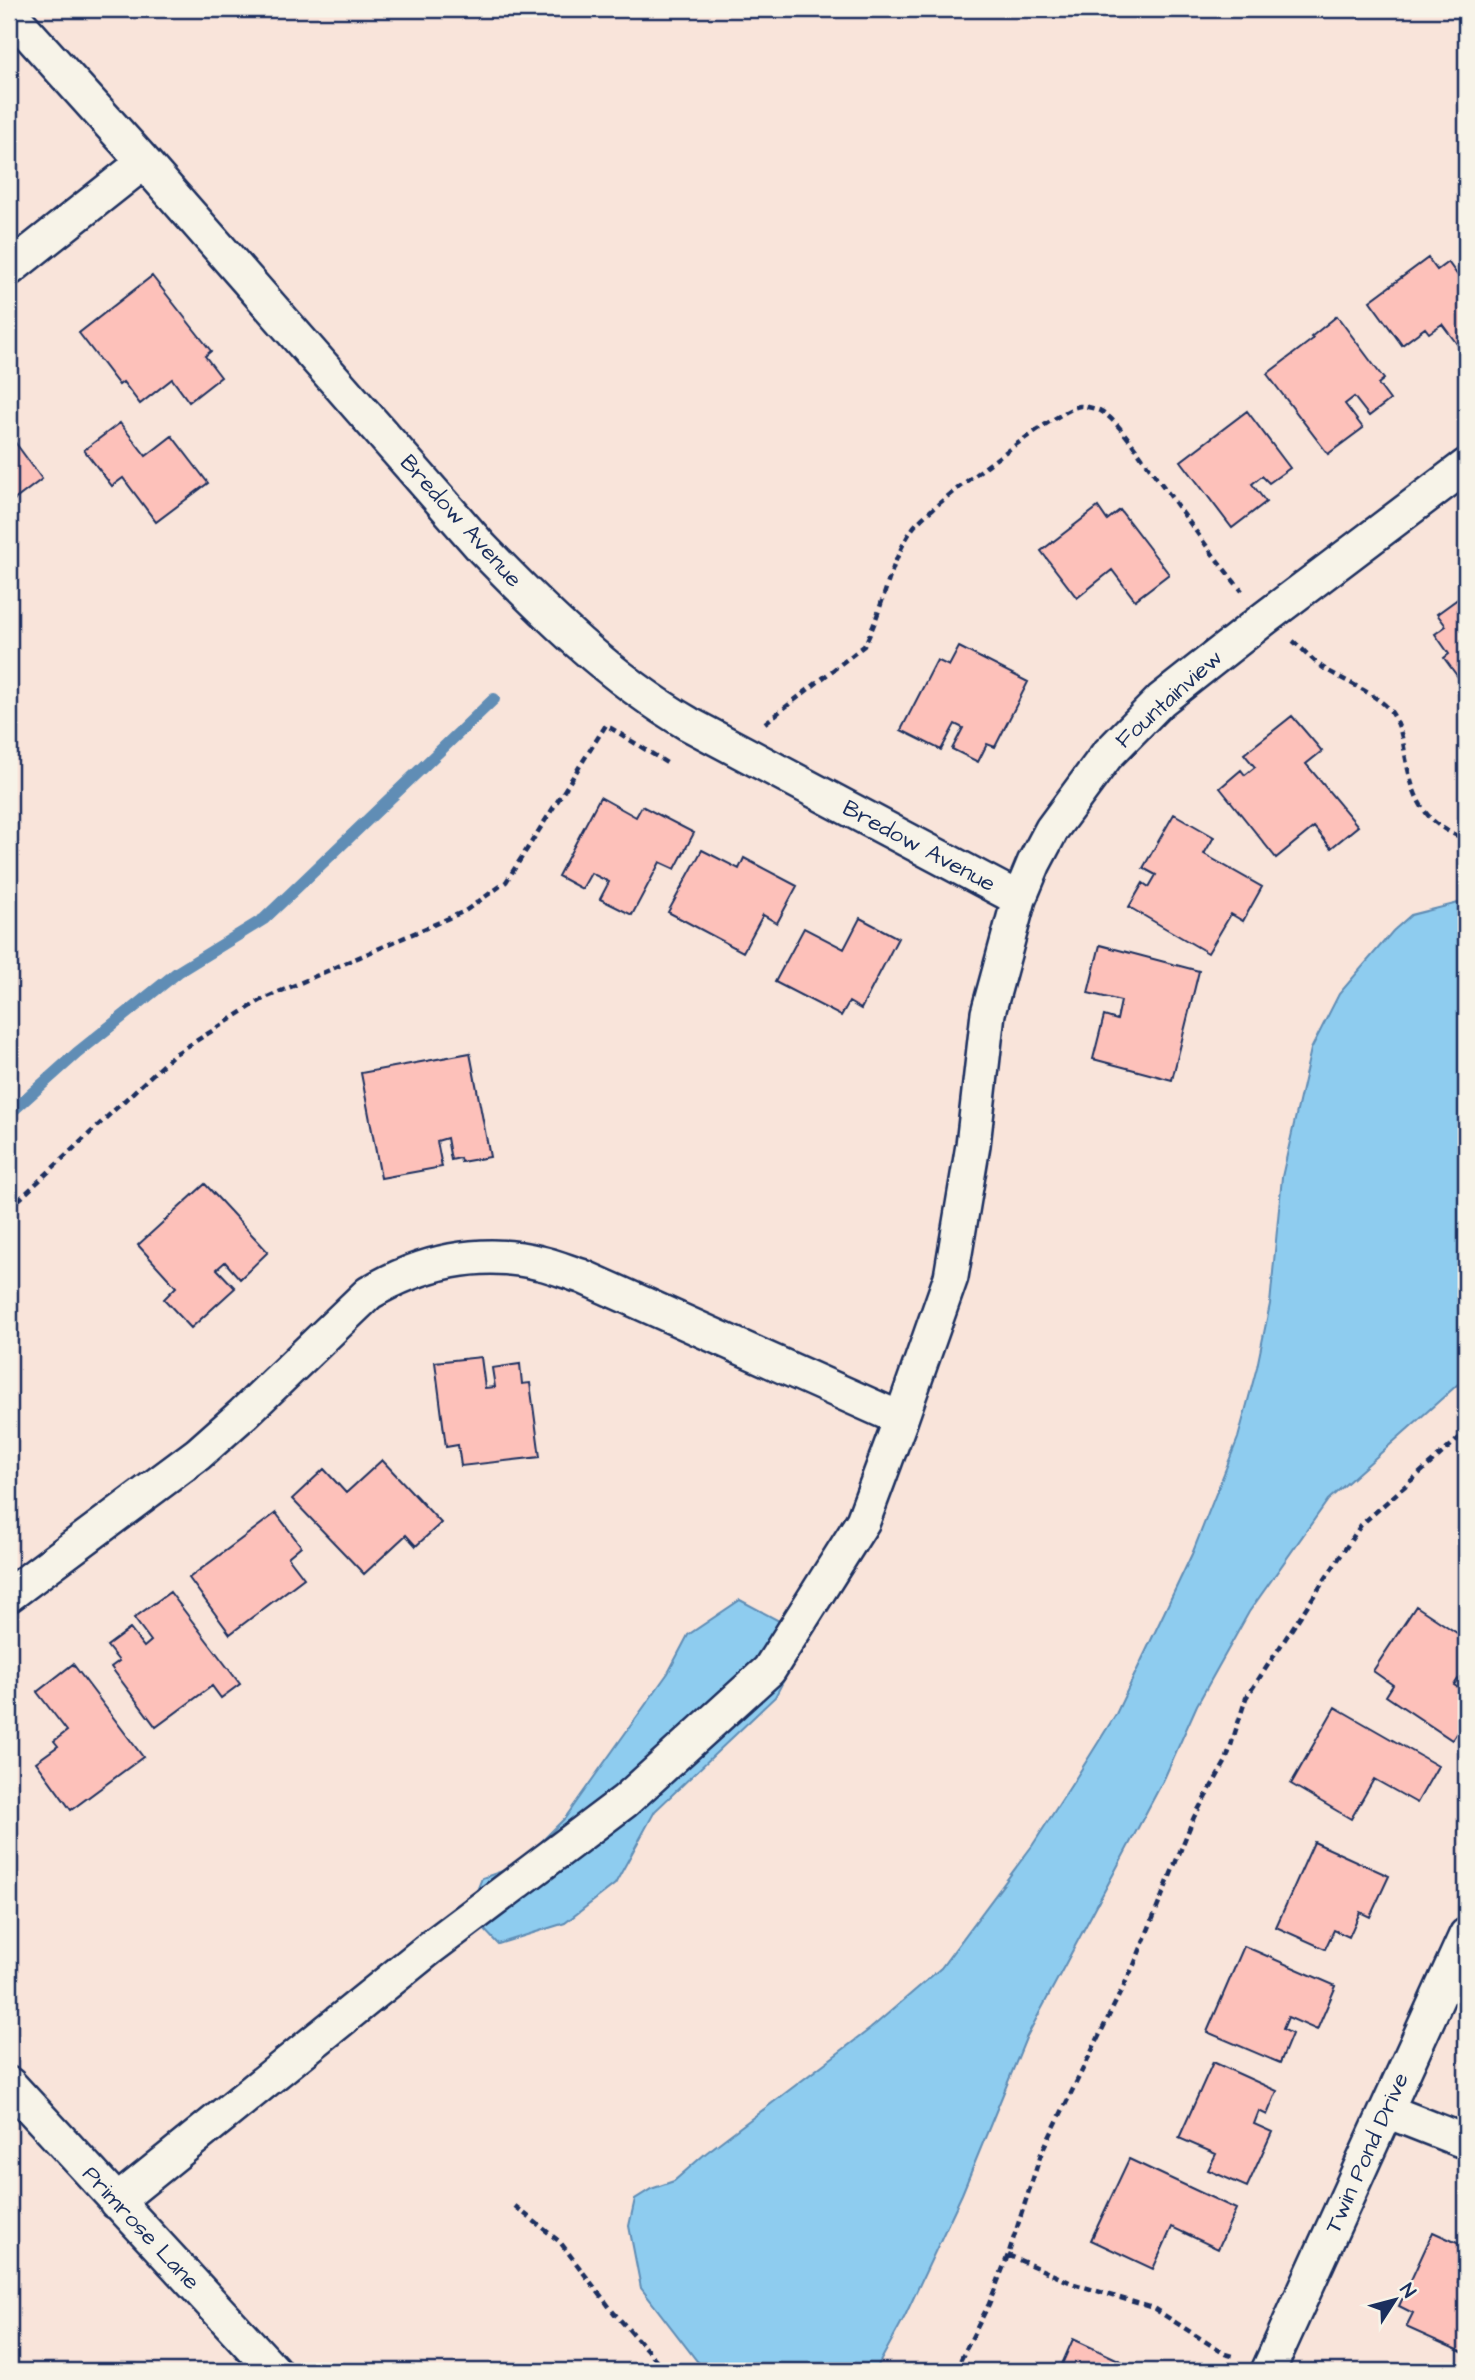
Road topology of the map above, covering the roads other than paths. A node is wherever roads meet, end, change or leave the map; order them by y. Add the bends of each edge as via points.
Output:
1 (9, 12) edge
2 (144, 162) junction
3 (9, 269) edge
4 (1466, 466) edge
5 (1019, 900) junction
6 (901, 1419) junction
7 (9, 1595) edge
8 (1466, 1935) edge
9 (9, 2084) edge
10 (1387, 2111) junction
11 (1466, 2142) edge
12 (116, 2202) junction
13 (1269, 2369) edge
14 (274, 2371) edge

1 - 2 street, Bredow Avenue
2 - 3 street
2 - 5 street, Bredow Avenue via 473,538 608,669 652,702
4 - 5 street, Fountainview via 1161,700 1106,756 1052,829
5 - 6 street, Fountainview via 988,1013 951,1277
6 - 7 street via 581,1276 539,1262 457,1258 389,1281 369,1293 198,1454
6 - 12 street, Fountainview via 863,1521 769,1670 625,1801 430,1948
8 - 10 street, Twin Pond Drive
9 - 12 street, Primrose Lane
10 - 11 street
10 - 13 street, Twin Pond Drive
12 - 14 street, Primrose Lane

